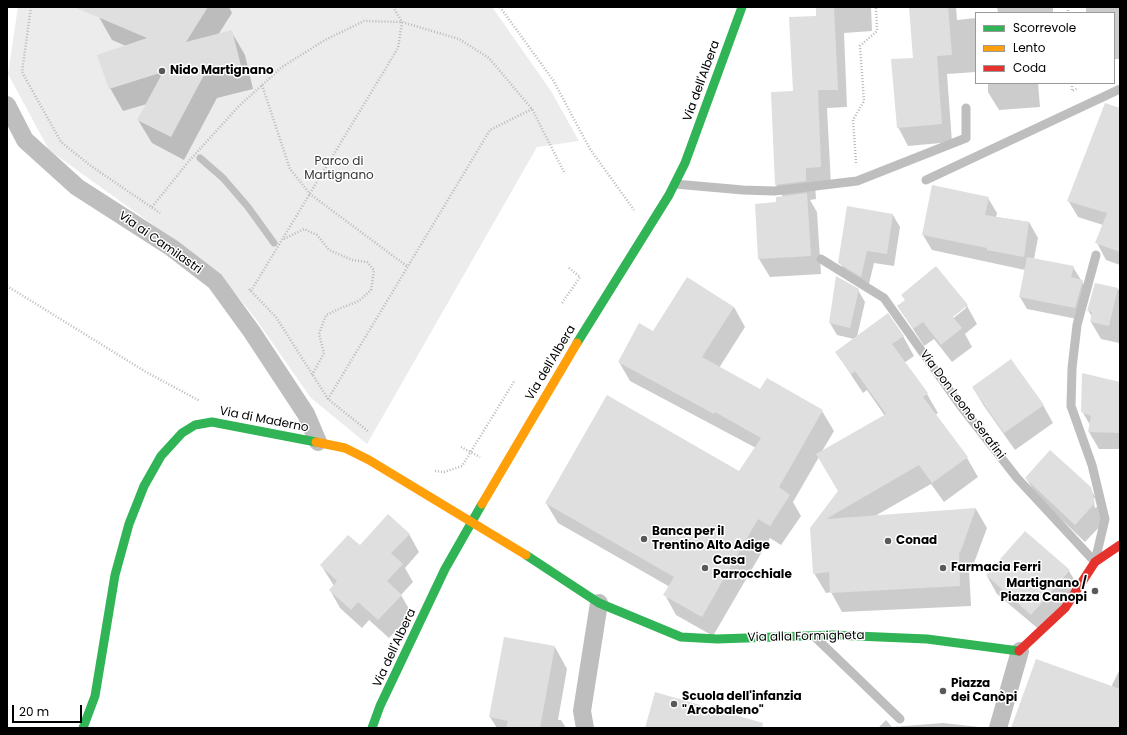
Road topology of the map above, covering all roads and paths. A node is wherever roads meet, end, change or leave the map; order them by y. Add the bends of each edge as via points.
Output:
1 (392, 7) edge
2 (500, 7) edge
3 (742, 7) edge
4 (876, 7) edge
5 (402, 22) junction
6 (1072, 84) edge
7 (262, 85) junction
8 (1085, 86) dead end
9 (1120, 89) edge
10 (7, 105) edge
11 (966, 108) dead end
12 (532, 109) junction
13 (565, 174) dead end
14 (926, 180) dead end
15 (857, 181) junction
16 (675, 184) junction
17 (310, 194) junction
18 (152, 207) dead end
19 (649, 229) junction
20 (282, 240) junction
21 (1096, 255) dead end
22 (821, 258) dead end
23 (408, 267) junction
24 (568, 267) dead end
25 (7, 286) edge
26 (251, 292) dead end
27 (562, 304) dead end
28 (312, 375) dead end
29 (515, 380) dead end
30 (328, 399) dead end
31 (202, 402) dead end
32 (318, 442) junction
33 (461, 447) dead end
34 (471, 452) junction
35 (480, 457) dead end
36 (430, 470) dead end
37 (471, 522) junction
38 (1120, 545) edge
39 (1095, 562) junction
40 (599, 603) junction
41 (813, 635) junction
42 (1020, 652) junction
43 (900, 719) dead end
44 (83, 728) edge
45 (372, 728) edge
46 (585, 728) edge
47 (998, 728) edge

1 - 5 path
2 - 19 path via 553,80 590,149
3 - 16 street, Via dell'Albera
4 - 15 path via 876,31 860,46 864,101 853,120
5 - 7 path via 364,21 325,40 282,67
5 - 12 path via 459,39 489,58
5 - 17 path via 398,48
6 - 8 path via 1072,90
7 - 17 path via 290,169
7 - 18 path via 239,106 189,161
9 - 14 lane
10 - 32 street, Via ai Camilastri via 25,140 77,187 172,248 215,282 252,332 306,414
11 - 15 lane via 966,138
12 - 13 path
12 - 23 path via 490,130
15 - 16 lane via 774,191
16 - 19 street, Via dell'Albera
17 - 20 path
17 - 23 path
19 - 37 street, Via dell'Albera via 597,310
20 - 26 path
20 - 28 path via 304,229 317,235 329,250 352,260 367,262 374,270 371,290 359,301 326,315 319,334 324,353
21 - 39 lane via 1077,325 1071,399 1071,406 1092,465 1105,519
22 - 39 lane, Via Don Leone Serafini via 884,298 960,405 1017,478
23 - 30 path
24 - 27 path via 580,276
25 - 31 path via 146,372
29 - 34 path
32 - 37 street, Via di Maderno via 345,448 369,460
32 - 44 street, Via di Maderno via 212,422 195,425 182,433 162,456 144,486 129,524 114,575 95,696
33 - 34 path
34 - 35 path
34 - 36 path via 462,466 444,472
37 - 40 street, Via alla Formigheta
37 - 45 street, Via dell'Albera via 445,569
38 - 39 street
39 - 42 street via 1065,608
40 - 41 street, Via alla Formigheta via 681,637 717,639
40 - 46 street via 582,711
41 - 42 street, Via alla Formigheta via 927,639
41 - 43 lane
42 - 47 street

